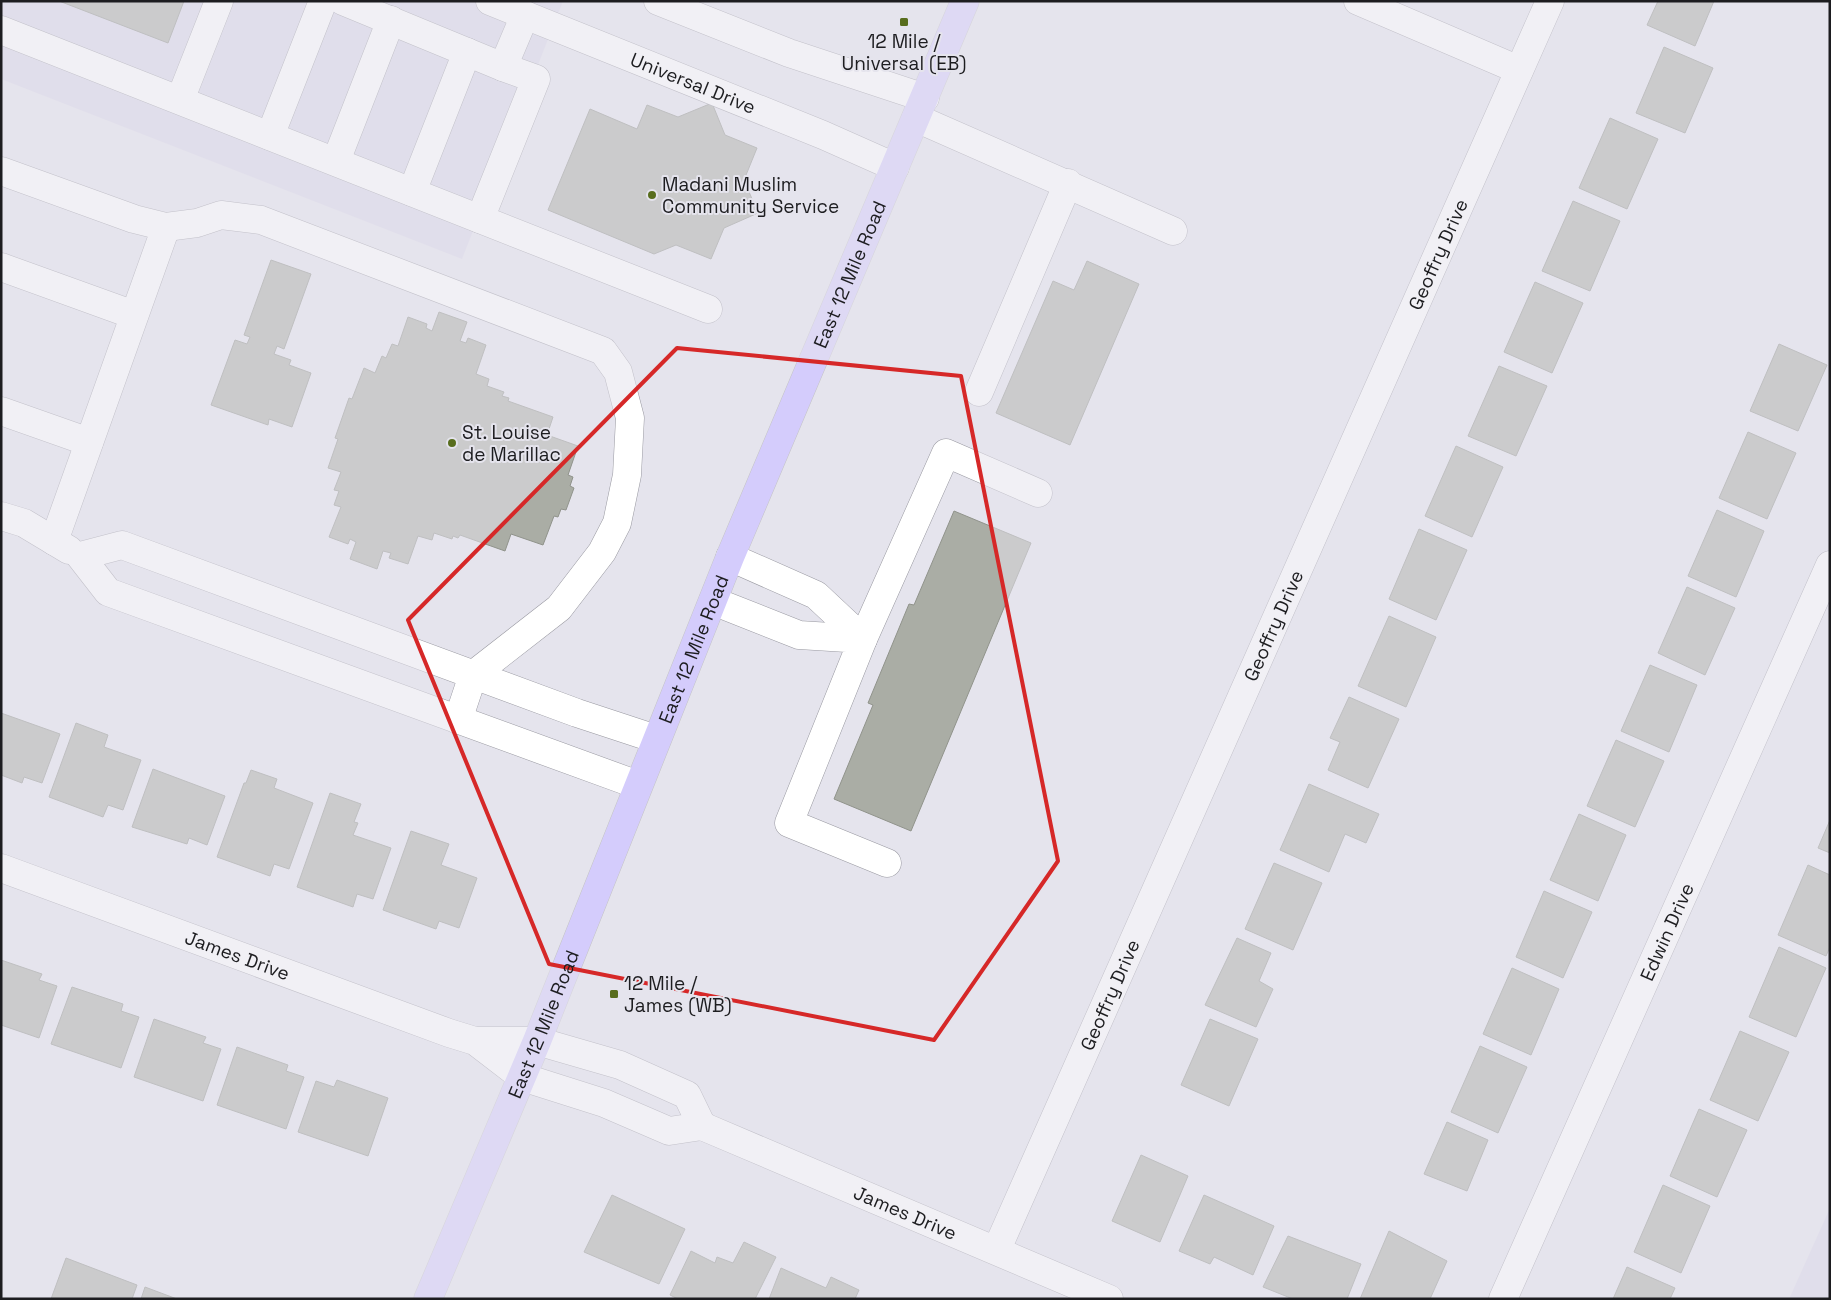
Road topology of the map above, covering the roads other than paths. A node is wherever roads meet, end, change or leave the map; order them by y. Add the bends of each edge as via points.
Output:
1 (219, 1) edge
2 (323, 1) edge
3 (343, 1) edge
4 (490, 1) edge
5 (658, 1) edge
6 (965, 1) edge
7 (1358, 1) edge
8 (1550, 1) edge
9 (525, 15) junction
10 (391, 20) junction
11 (1, 30) edge
12 (467, 52) junction
13 (503, 67) junction
14 (1519, 70) junction
15 (180, 100) junction
16 (920, 108) junction
17 (270, 136) junction
18 (336, 161) junction
19 (895, 167) junction
20 (1, 171) edge
21 (1068, 183) junction
22 (412, 192) junction
23 (480, 218) junction
24 (166, 226) junction
25 (1173, 231) dead end
26 (1, 267) edge
27 (708, 309) dead end
28 (134, 315) junction
29 (979, 392) dead end
30 (1, 411) edge
31 (89, 442) junction
32 (1038, 493) dead end
33 (1, 516) edge
34 (54, 541) junction
35 (80, 556) junction
36 (730, 557) junction
37 (1830, 565) edge
38 (713, 601) junction
39 (863, 640) junction
40 (473, 675) junction
41 (458, 720) junction
42 (656, 740) junction
43 (638, 786) junction
44 (887, 862) dead end
45 (1, 868) edge
46 (475, 1041) junction
47 (537, 1041) junction
48 (522, 1077) junction
49 (702, 1126) junction
50 (997, 1249) junction
51 (428, 1299) edge
52 (1109, 1299) edge
53 (1503, 1299) edge

1 - 15 street
2 - 17 street
3 - 10 street
4 - 9 street, Universal Drive
5 - 16 street
6 - 16 main road, East 12 Mile Road
7 - 14 street
8 - 14 street, Geoffry Drive
9 - 13 street
9 - 19 street, Universal Drive via 824,135
10 - 12 street
10 - 18 street
11 - 15 street
12 - 13 street
12 - 22 street
13 - 23 street via 536,79
14 - 50 street, Geoffry Drive
15 - 17 street
16 - 19 main road, East 12 Mile Road
16 - 21 street
17 - 18 street
18 - 22 street
19 - 36 main road, East 12 Mile Road
20 - 24 street via 134,219
21 - 25 street
21 - 29 street
22 - 23 street
23 - 27 street
24 - 28 street
24 - 40 street via 197,223 221,215 261,220 603,351 618,372 630,418 627,476 617,523 602,552 559,608
26 - 28 street
28 - 31 street
30 - 31 street
31 - 34 street
32 - 39 street via 946,453
33 - 34 street via 24,523
34 - 35 street
35 - 40 street via 122,545
35 - 41 street via 108,592
36 - 38 main road, East 12 Mile Road
36 - 39 street via 816,595
37 - 53 street, Edwin Drive
38 - 39 street via 800,635
38 - 42 main road, East 12 Mile Road
39 - 44 street via 789,823
40 - 41 street
40 - 42 street
41 - 43 street
42 - 43 main road, East 12 Mile Road
43 - 47 main road, East 12 Mile Road
45 - 46 street, James Drive
46 - 47 street, James Drive
46 - 48 street, James Drive
47 - 48 main road, East 12 Mile Road
47 - 49 street, James Drive via 620,1065 688,1095
48 - 49 street, James Drive via 604,1103 669,1131
48 - 51 main road, East 12 Mile Road
49 - 50 street, James Drive
50 - 52 street, James Drive

